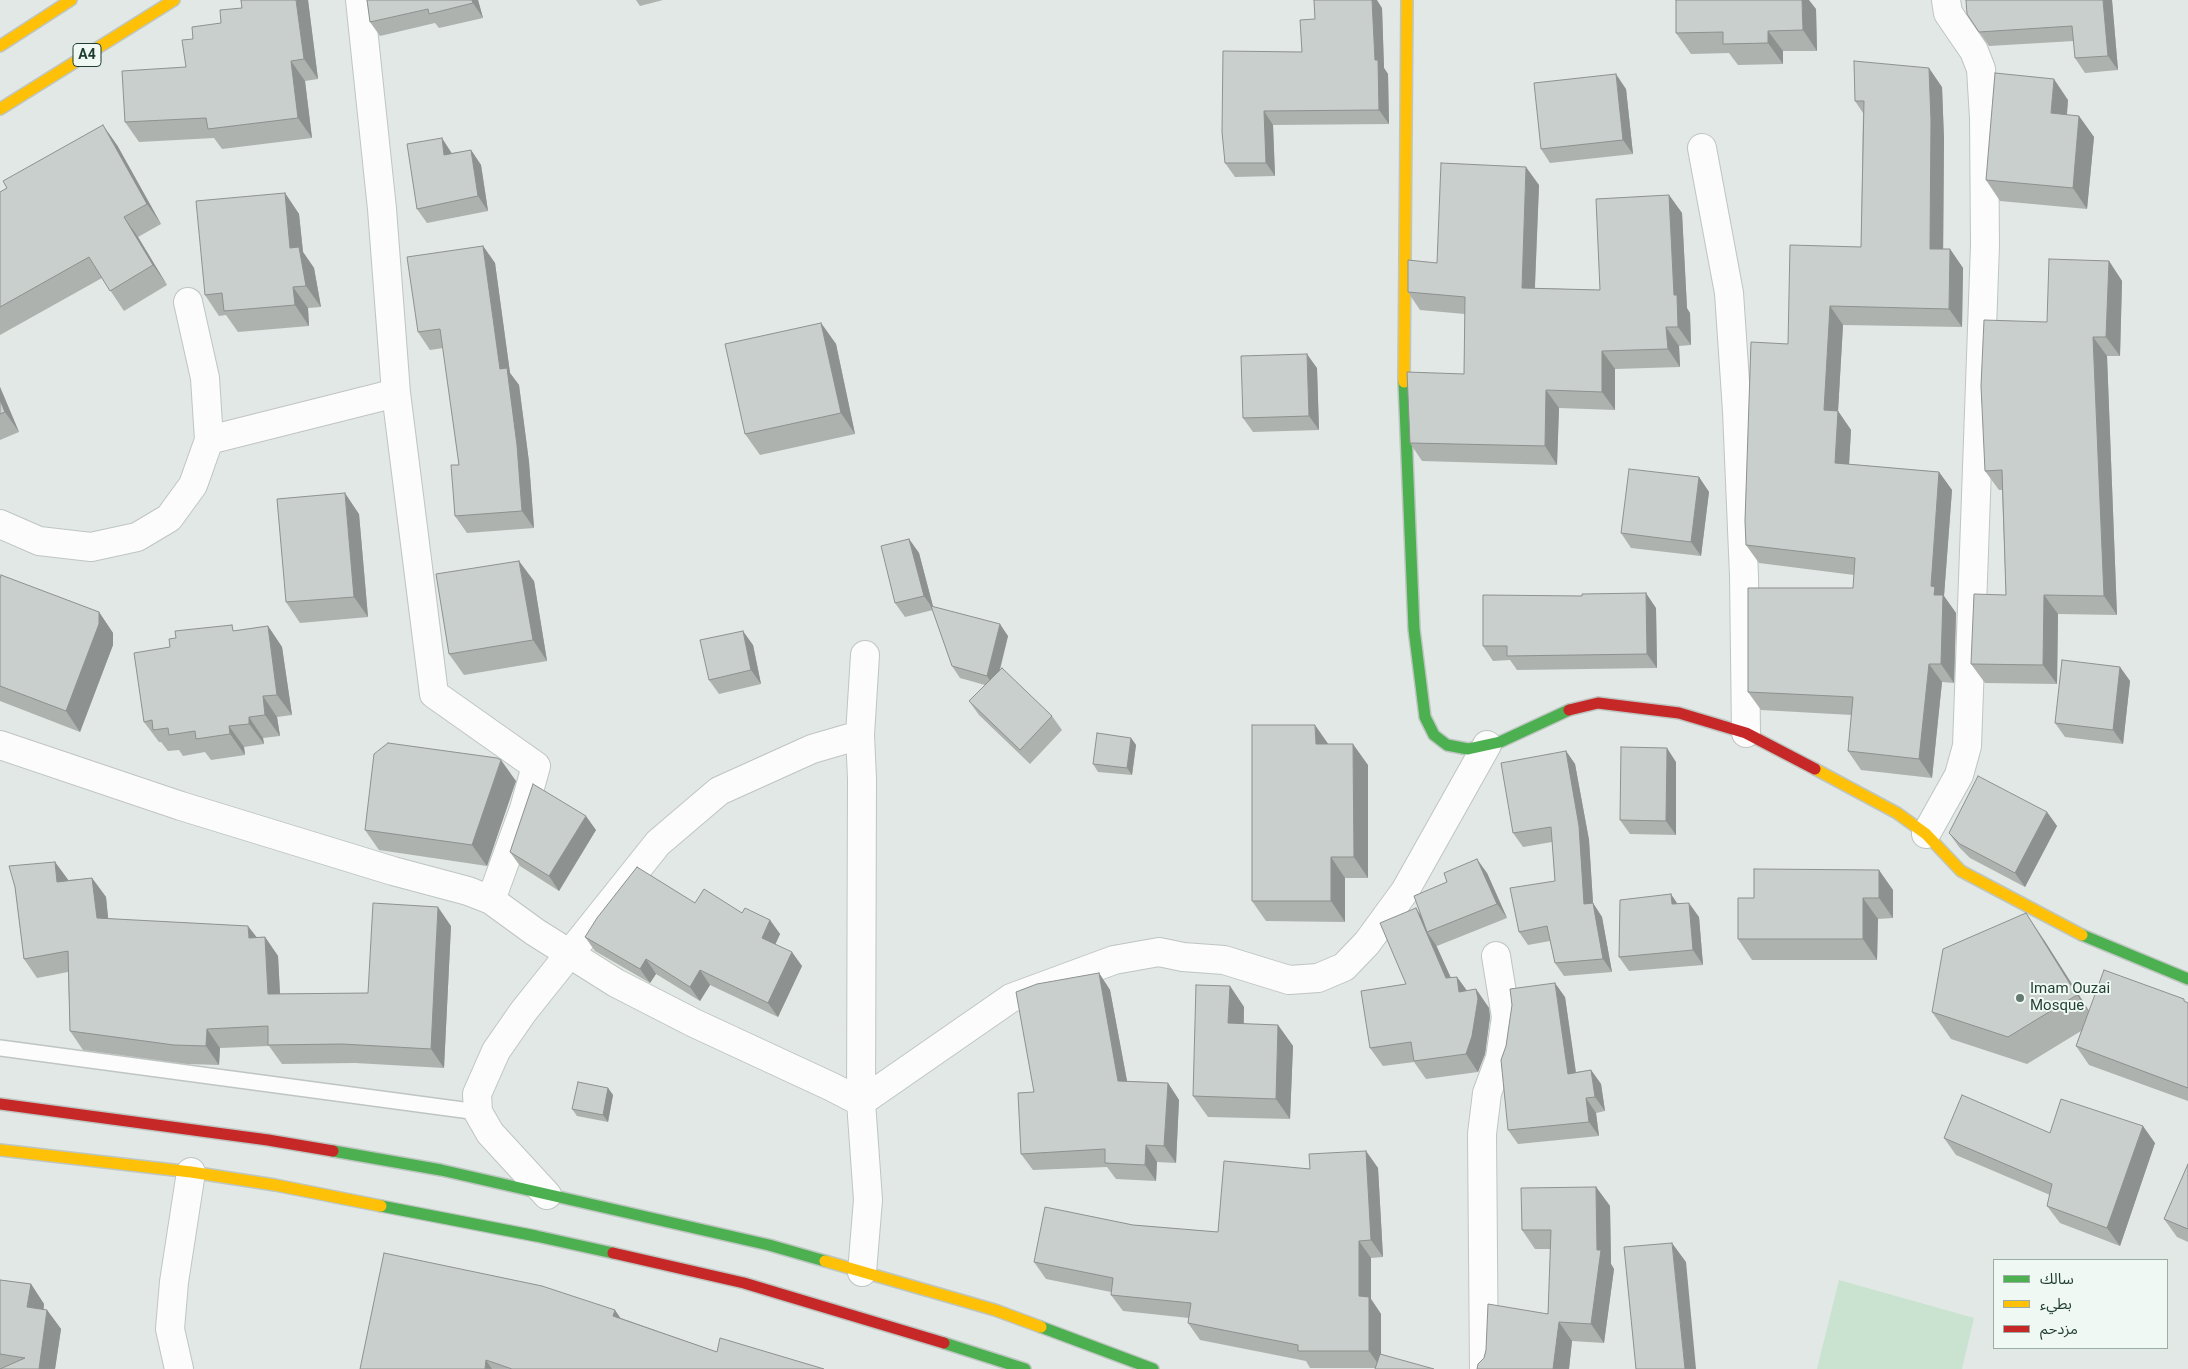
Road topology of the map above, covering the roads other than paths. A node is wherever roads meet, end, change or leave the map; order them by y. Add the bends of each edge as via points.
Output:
1 (71, 0) edge
2 (174, 0) edge
3 (360, 0) edge
4 (1407, 0) edge
5 (1946, 0) edge
6 (0, 46) edge
7 (0, 110) edge
8 (1702, 148) dead end
9 (188, 302) dead end
10 (396, 393) junction
11 (209, 440) junction
12 (0, 524) edge
13 (864, 655) dead end
14 (1746, 733) junction
15 (860, 735) junction
16 (0, 745) edge
17 (1487, 745) junction
18 (1926, 834) junction
19 (490, 900) junction
20 (568, 955) junction
21 (1496, 956) dead end
22 (2188, 979) edge
23 (0, 1048) edge
24 (861, 1102) junction
25 (0, 1104) edge
26 (478, 1112) junction
27 (0, 1150) edge
28 (190, 1172) junction
29 (547, 1195) junction
30 (862, 1272) junction
31 (179, 1369) edge
32 (1025, 1369) edge
33 (1152, 1369) edge
34 (1484, 1369) edge

1 - 6 main road
2 - 7 main road, A4
3 - 10 street via 382,209
4 - 17 main road via 1404,400 1414,629 1420,686 1425,717 1434,735 1447,744 1468,749
5 - 18 street via 1948,13 1974,51 1981,69 1986,245 1967,746 1959,775
8 - 14 street via 1730,293 1738,411
9 - 11 street via 205,378
10 - 11 street
10 - 19 street via 434,694 536,766 524,809
11 - 12 street via 193,485 169,518 136,537 91,547 39,541
13 - 15 street
14 - 17 main road via 1679,713 1598,703 1568,710
14 - 18 main road via 1897,813
15 - 20 street via 812,750 719,791 658,843
15 - 24 street
16 - 19 street via 181,806
17 - 24 street via 1405,891 1367,943 1344,967 1318,978 1289,980 1224,960 1159,952 1114,960 1011,998
18 - 22 main road via 1961,871 1979,881 2092,940
19 - 20 street
20 - 24 street via 616,984
20 - 26 street via 496,1051 477,1094
21 - 34 street via 1506,1017 1500,1058 1487,1093 1482,1134
23 - 26 lane
24 - 30 street via 868,1200
25 - 29 main road via 268,1140 441,1170
26 - 29 street via 490,1134
27 - 28 main road
28 - 31 street via 170,1329
28 - 32 main road via 275,1185 536,1236 734,1281
29 - 30 main road via 769,1245
30 - 33 main road via 995,1310

